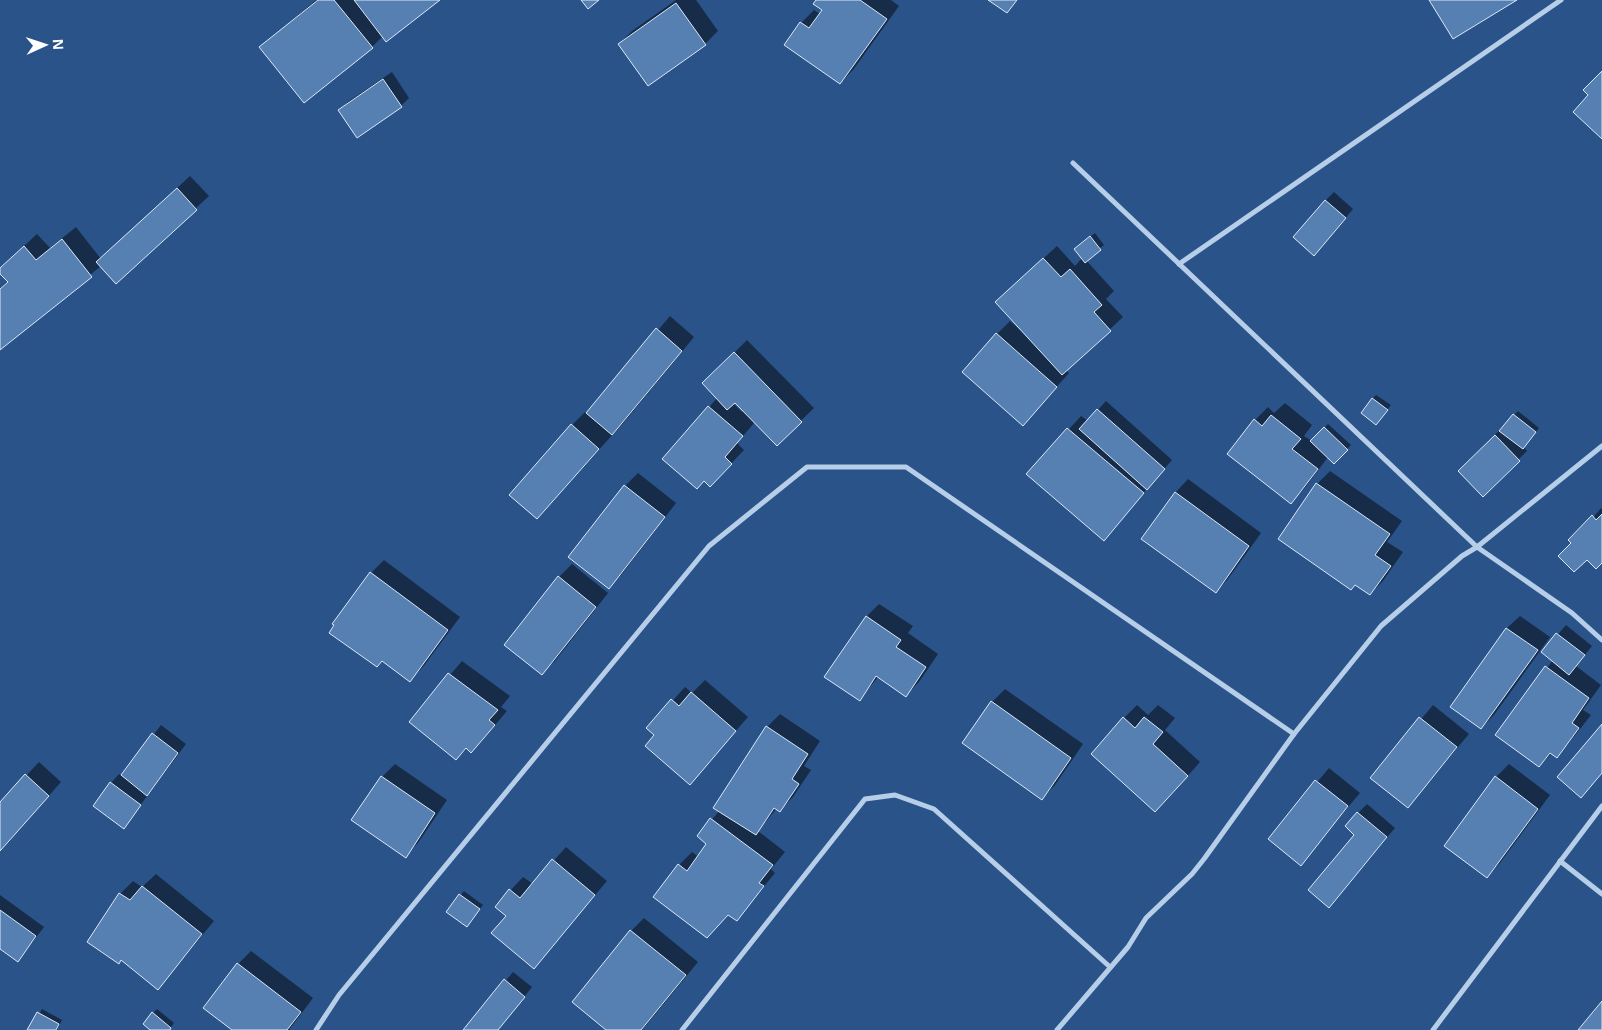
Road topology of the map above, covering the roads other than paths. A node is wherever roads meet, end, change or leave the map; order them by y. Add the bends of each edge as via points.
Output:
1 (1561, 0) edge
2 (1073, 163) dead end
3 (1178, 264) junction
4 (1602, 446) edge
5 (1478, 547) junction
6 (1602, 640) edge
7 (1294, 734) junction
8 (1602, 806) edge
9 (1560, 861) junction
10 (1602, 894) edge
11 (1110, 967) junction
12 (316, 1030) edge
13 (682, 1030) edge
14 (1057, 1030) edge
15 (1433, 1030) edge

1 - 3 street
2 - 3 street
3 - 5 street
4 - 5 street
5 - 6 street via 1572,612
5 - 7 street via 1462,556 1381,626
7 - 11 street via 1204,859 1146,918
7 - 12 street via 906,467 807,467 709,546 339,995
8 - 9 street
9 - 10 street
9 - 15 street
11 - 13 street via 934,809 895,795 865,799
11 - 14 street

